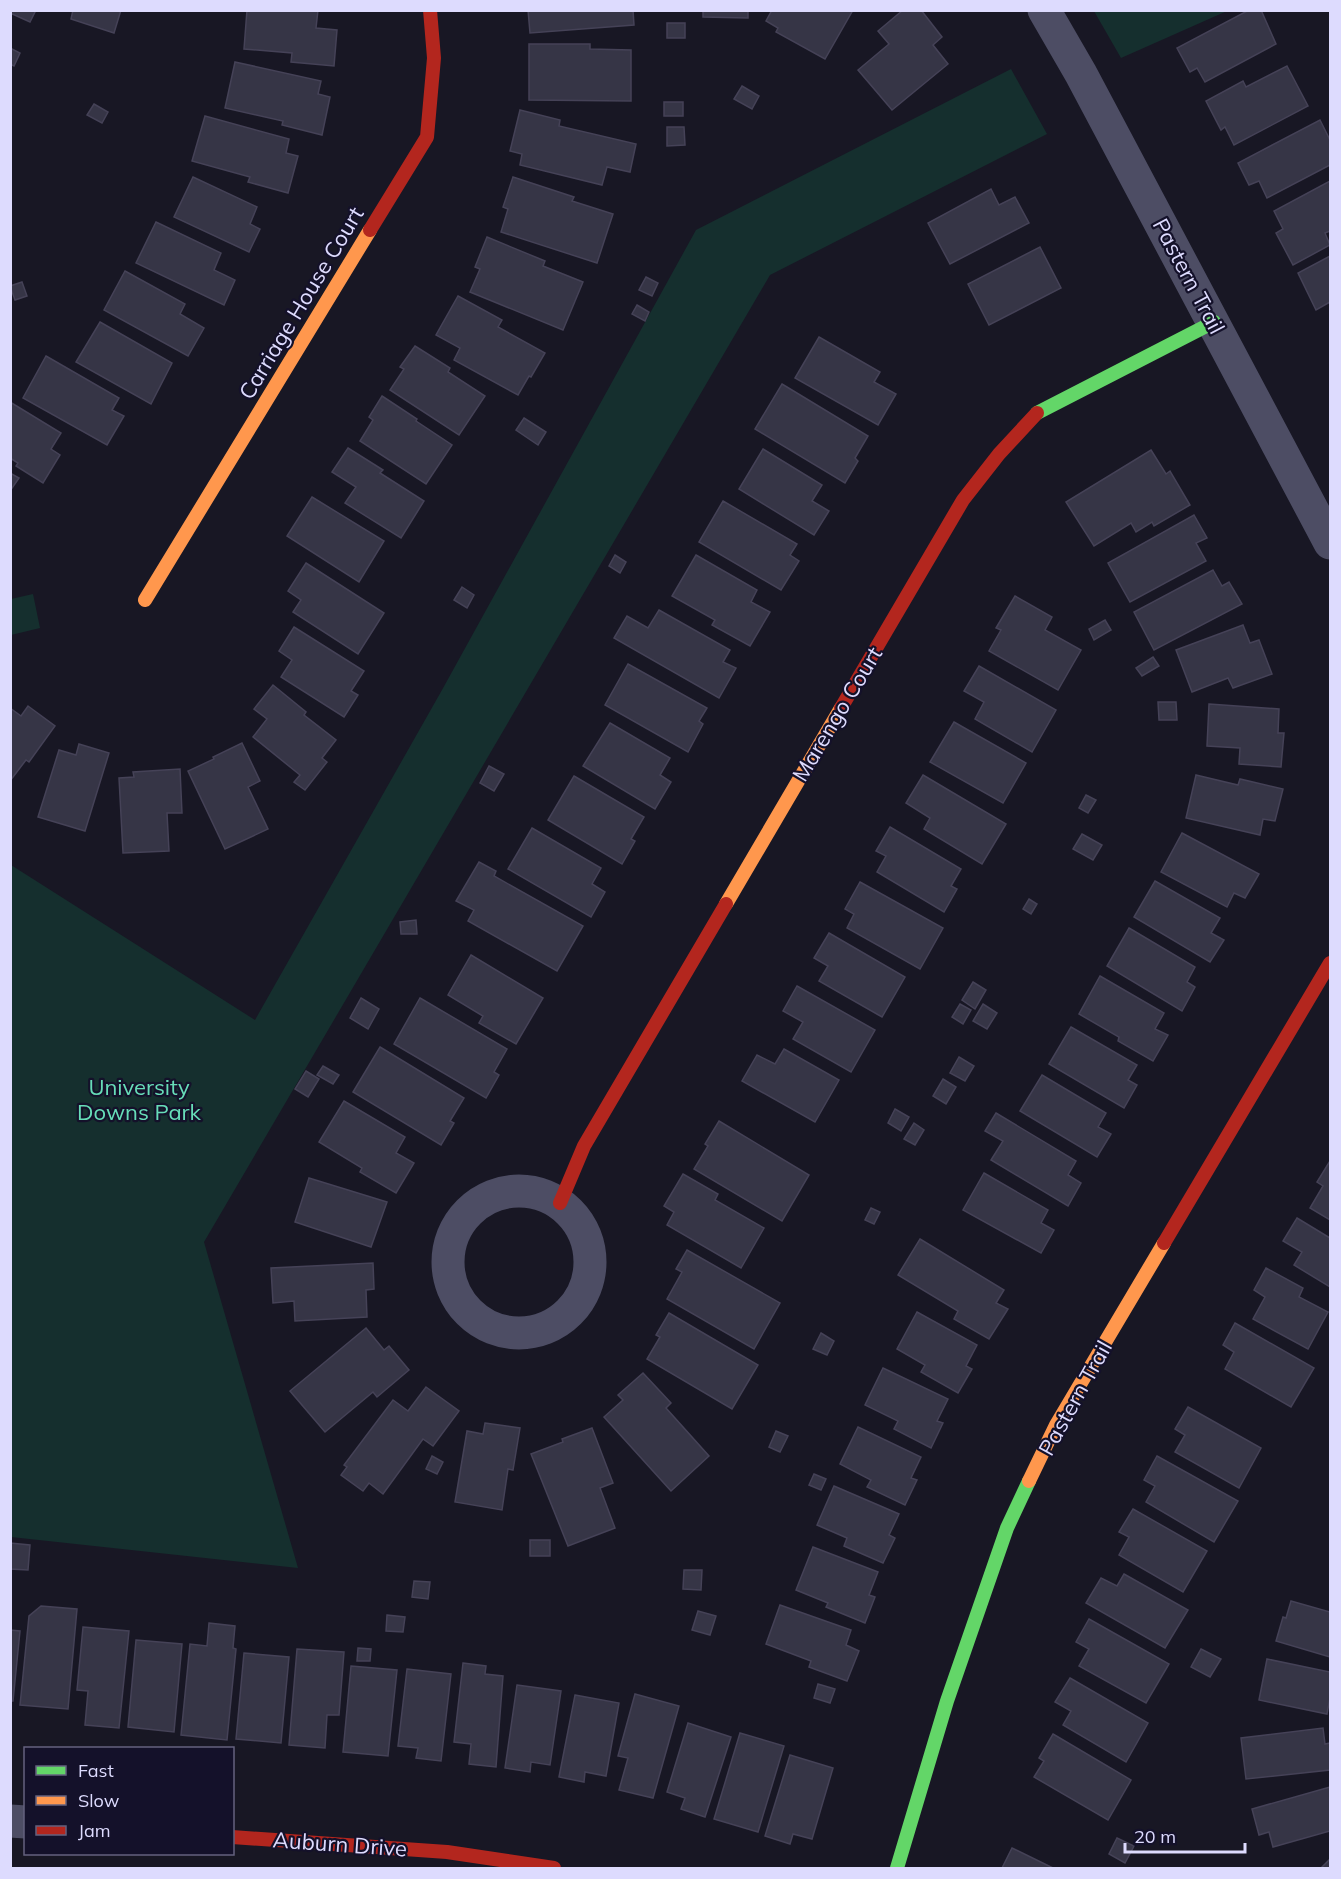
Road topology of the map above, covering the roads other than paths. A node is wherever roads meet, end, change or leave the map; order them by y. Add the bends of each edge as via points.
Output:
1 (430, 10) edge
2 (1044, 10) edge
3 (1214, 322) junction
4 (1330, 543) edge
5 (144, 600) dead end
6 (1330, 963) edge
7 (560, 1203) junction
8 (234, 1836) edge
9 (554, 1869) edge
10 (897, 1869) edge

1 - 5 street, Carriage House Court via 434,58 427,136
2 - 3 street, Pastern Trail
3 - 4 street, Pastern Trail
3 - 7 street, Marengo Court via 1039,411 963,500 584,1146
6 - 10 street, Pastern Trail via 1056,1425 1006,1528 947,1701
7 - 7 street via 526,1191 502,1192 471,1208 455,1228 447,1266 452,1290 466,1311 487,1327 512,1334 544,1329 566,1317 583,1295 591,1271 587,1237
8 - 9 street, Auburn Drive via 447,1852

